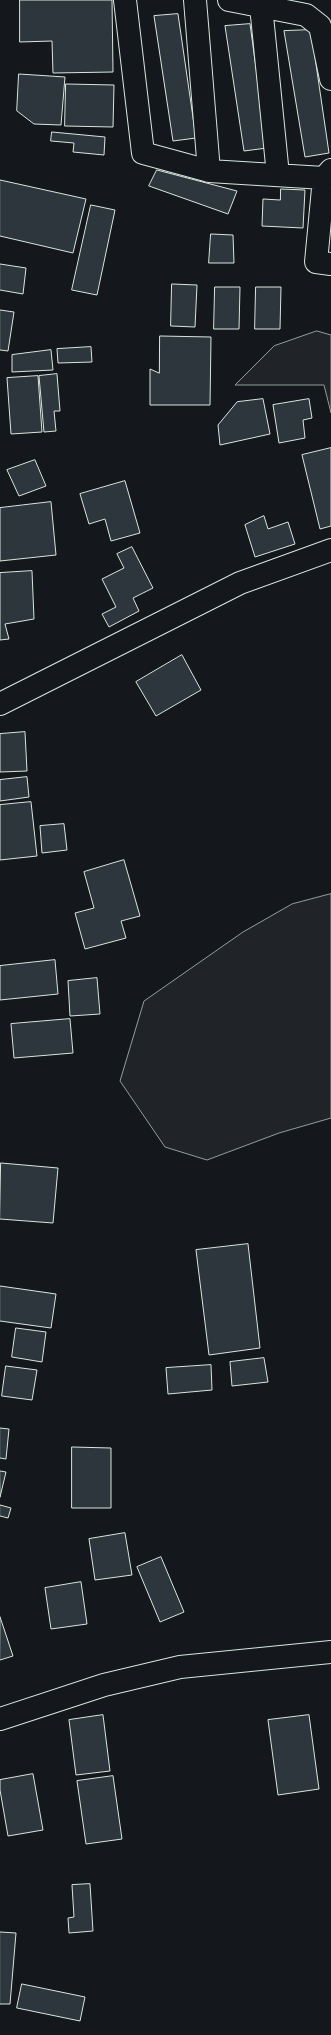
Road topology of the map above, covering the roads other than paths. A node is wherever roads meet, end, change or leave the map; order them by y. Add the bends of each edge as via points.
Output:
1 (125, 0) edge
2 (195, 0) edge
3 (229, 0) edge
4 (261, 6) junction
5 (331, 79) edge
6 (210, 171) junction
7 (327, 174) edge
8 (278, 175) junction
9 (331, 264) edge
10 (331, 550) edge
11 (0, 704) edge
12 (331, 1652) edge
13 (0, 1720) edge

1 - 6 street via 144,153
2 - 6 street
3 - 4 street
4 - 5 street via 306,15 320,26
4 - 8 street
6 - 8 street
7 - 8 street
7 - 9 street via 316,262
10 - 11 street via 240,583
12 - 13 street via 180,1667 104,1684

